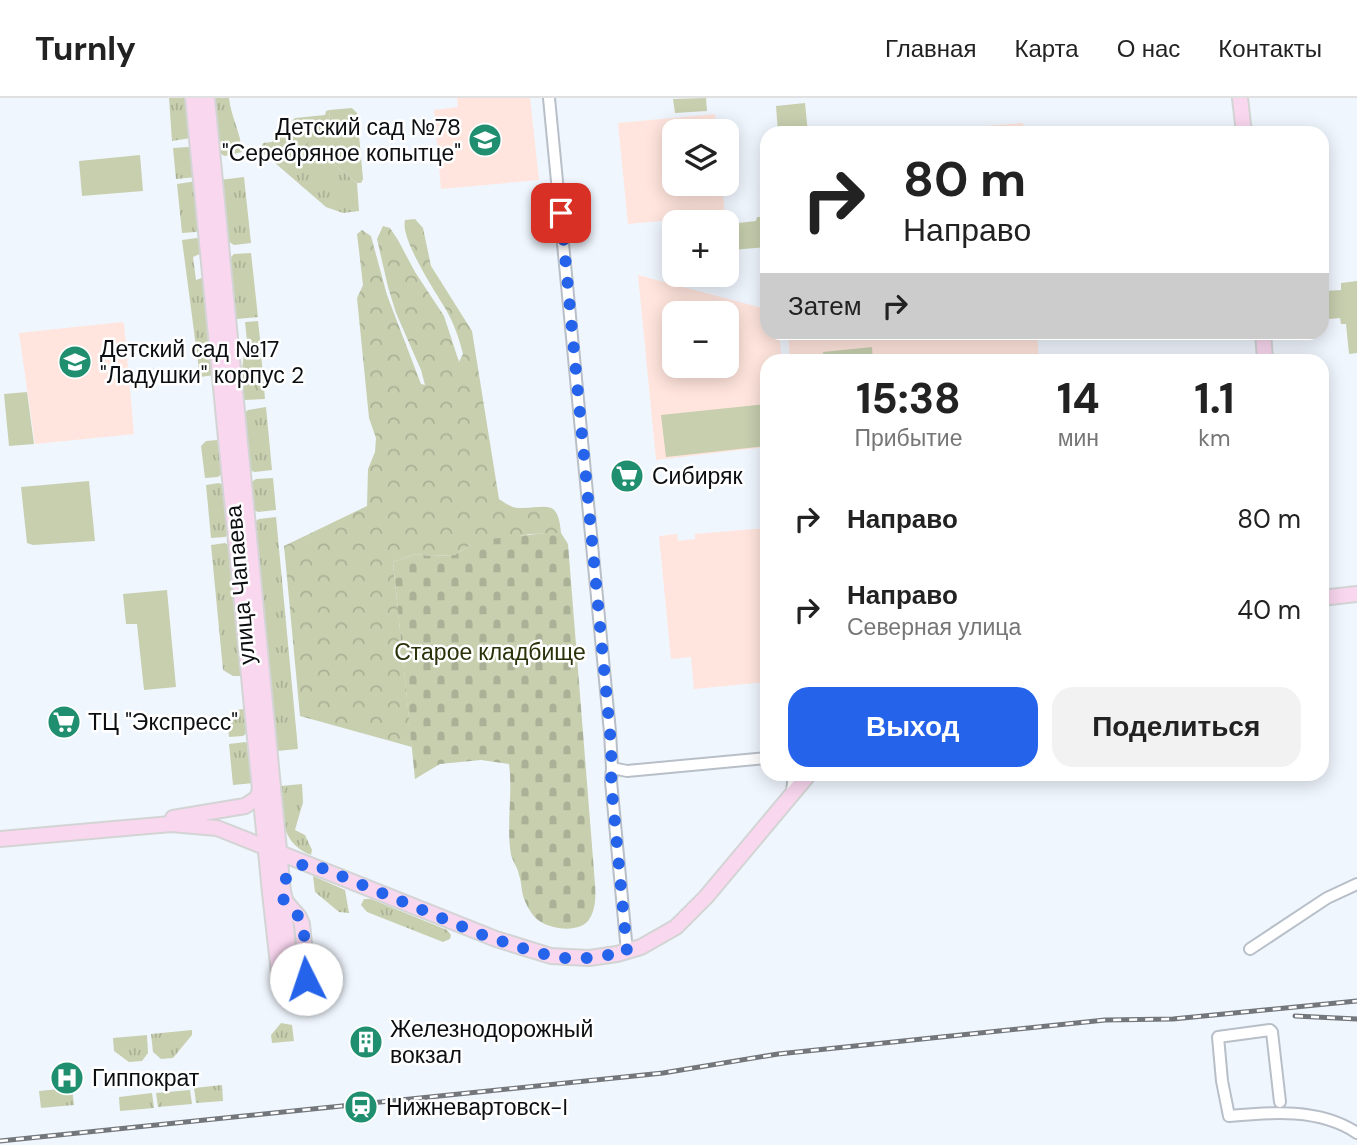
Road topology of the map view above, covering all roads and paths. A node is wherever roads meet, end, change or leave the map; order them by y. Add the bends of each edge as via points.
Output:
1 (193, 98) edge
2 (207, 98) edge
3 (550, 98) edge
4 (1240, 98) edge
5 (1243, 126) edge
6 (1357, 594) edge
7 (1329, 597) edge
8 (249, 608) junction
9 (760, 759) edge
10 (612, 768) junction
11 (793, 781) edge
12 (802, 781) edge
13 (260, 790) junction
14 (792, 792) junction
15 (89, 830) junction
16 (0, 839) edge
17 (272, 848) junction
18 (310, 863) junction
19 (1357, 884) edge
20 (283, 895) junction
21 (1250, 950) dead end
22 (627, 952) junction
23 (279, 974) junction
24 (1280, 1102) dead end
25 (1357, 1133) edge

1 - 8 main road, улица Чапаева
2 - 8 main road, улица Чапаева
3 - 10 street
4 - 5 main road
6 - 7 main road
8 - 13 main road, улица Чапаева
8 - 17 main road, улица Чапаева
9 - 10 street via 627,771
10 - 22 street
11 - 14 street
12 - 14 main road
13 - 15 main road via 253,802 240,808
13 - 17 main road, улица Чапаева
14 - 22 main road via 690,914 662,936
15 - 16 main road
15 - 17 main road via 201,825
17 - 18 main road
17 - 20 main road, улица Чапаева
17 - 23 main road, улица Чапаева
18 - 20 main road via 292,871
18 - 22 main road via 534,952 564,958
19 - 21 street via 1327,898
20 - 23 main road, улица Чапаева via 291,975 284,981
20 - 23 main road, улица Чапаева via 301,920 307,975 298,986 286,988
24 - 25 street via 1272,1032 1218,1037 1229,1116 1291,1113 1340,1124

